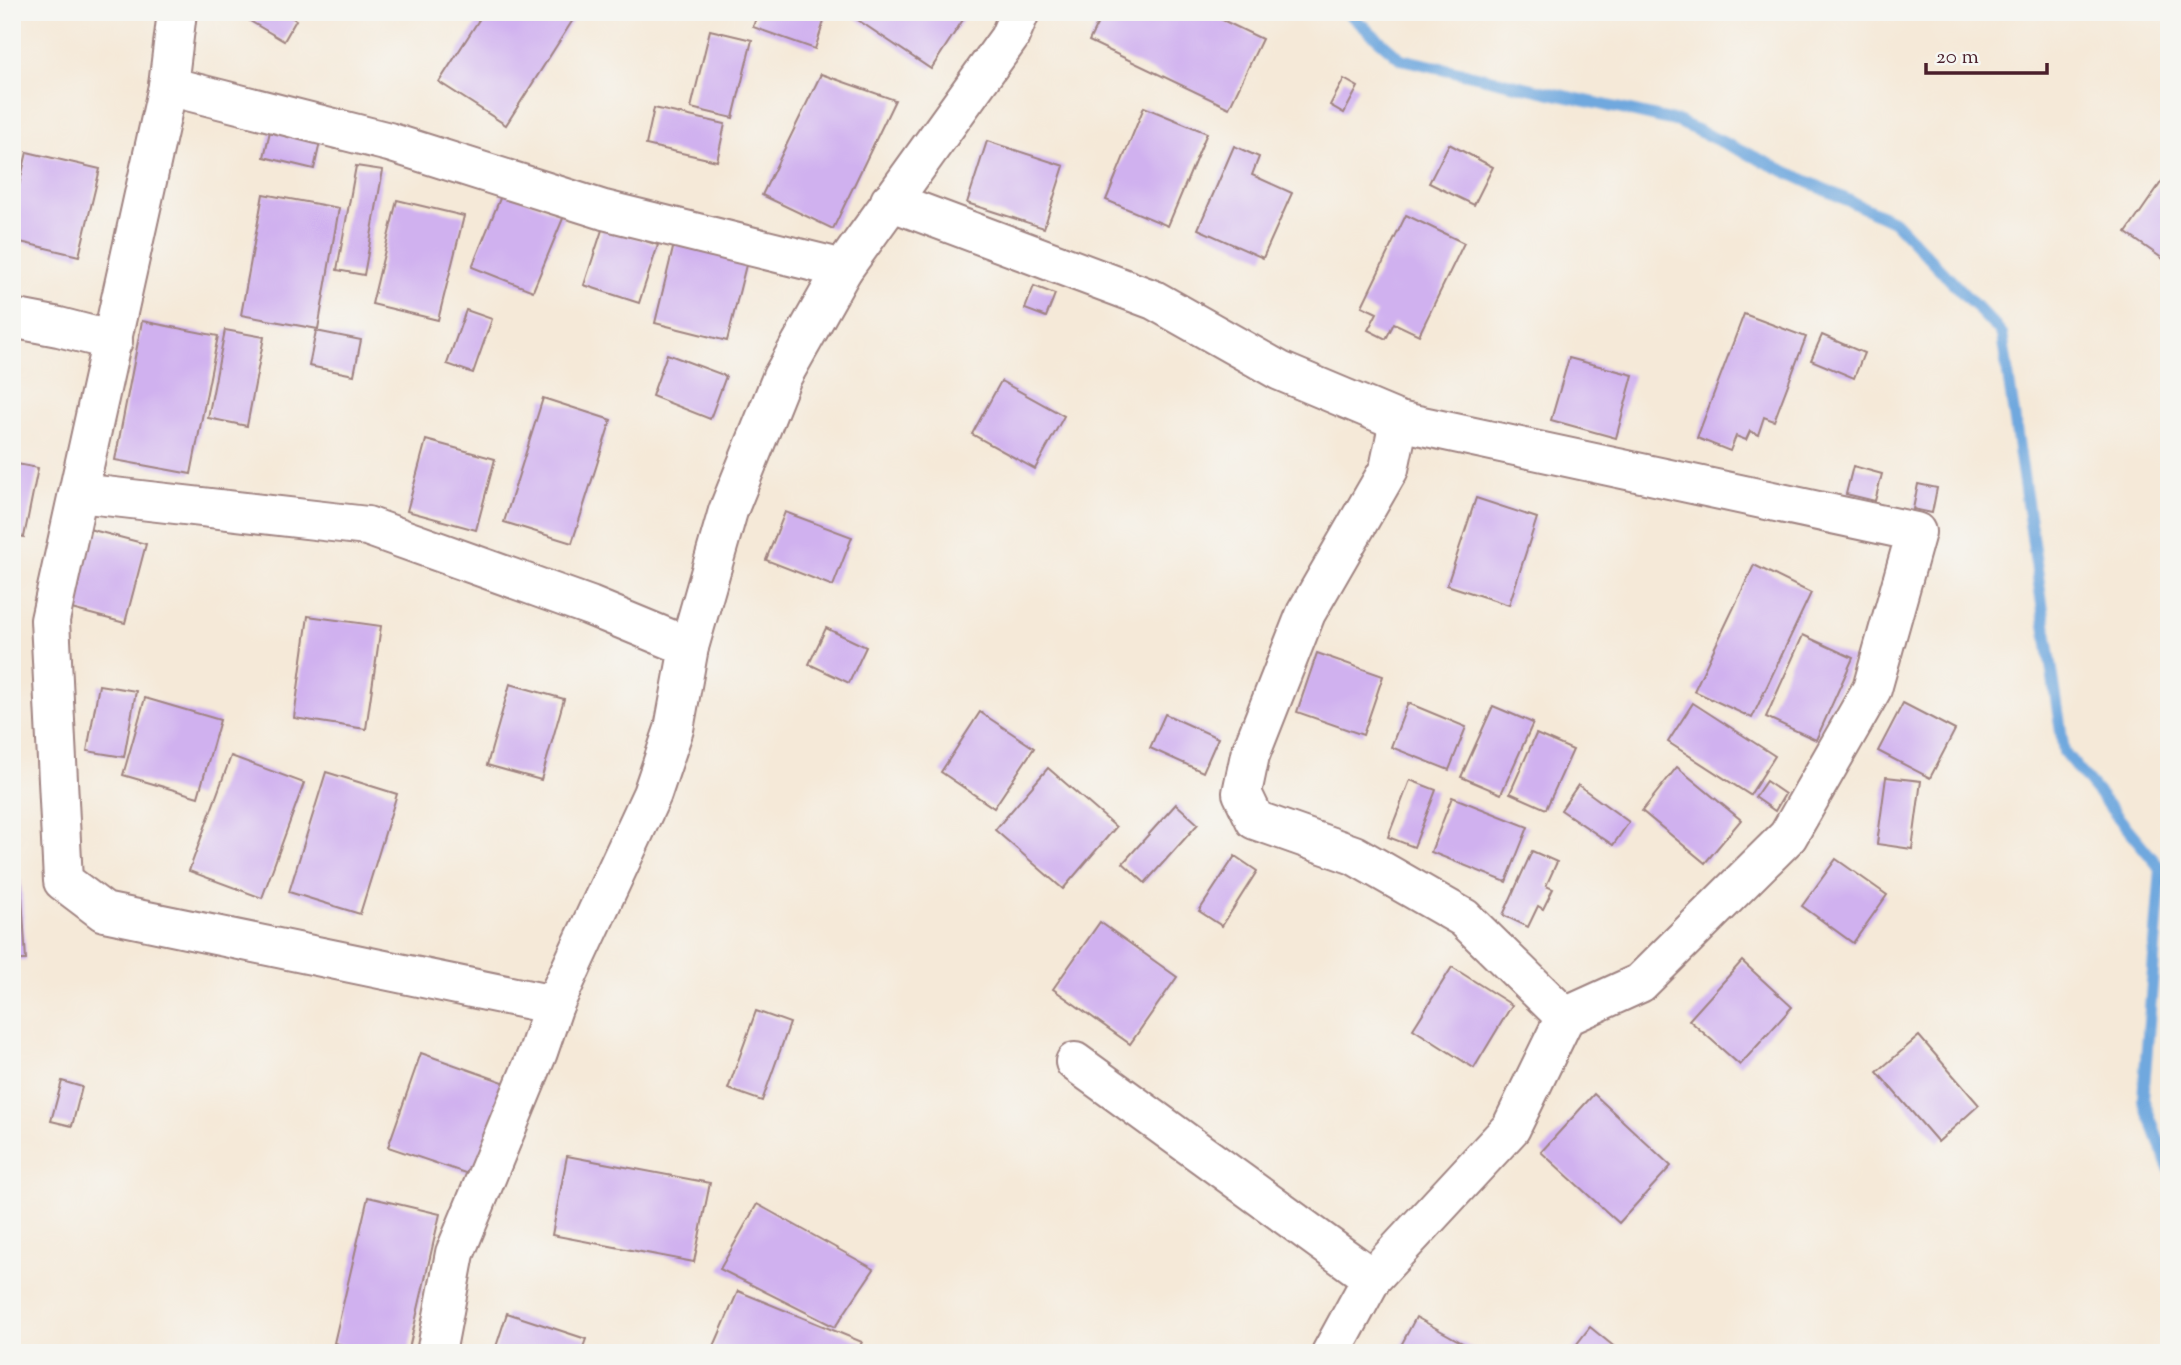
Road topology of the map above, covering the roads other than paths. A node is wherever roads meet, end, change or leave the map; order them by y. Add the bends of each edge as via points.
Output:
1 (177, 12) edge
2 (1020, 12) edge
3 (168, 86) junction
4 (890, 201) junction
5 (843, 269) junction
6 (12, 318) edge
7 (113, 341) junction
8 (1399, 421) junction
9 (79, 493) junction
10 (689, 647) junction
11 (554, 1005) junction
12 (1565, 1017) junction
13 (1074, 1062) dead end
14 (1372, 1278) junction
15 (436, 1353) edge
16 (1331, 1353) edge

1 - 3 street
2 - 4 street via 1009,38
3 - 5 street via 389,142 604,210
3 - 7 street
4 - 5 street
4 - 8 street via 1154,300 1280,371
5 - 10 street via 782,376 728,511
6 - 7 street
7 - 9 street
8 - 12 street via 1388,469 1306,613 1250,755 1242,793 1255,820 1354,855 1464,918
8 - 12 street via 1916,532 1872,688 1788,835 1640,983
9 - 10 street via 367,526 590,606
9 - 11 street via 50,620 63,881 104,912
10 - 11 street via 674,729 652,794
11 - 15 street via 454,1253
12 - 14 street via 1511,1128
13 - 14 street
14 - 16 street

